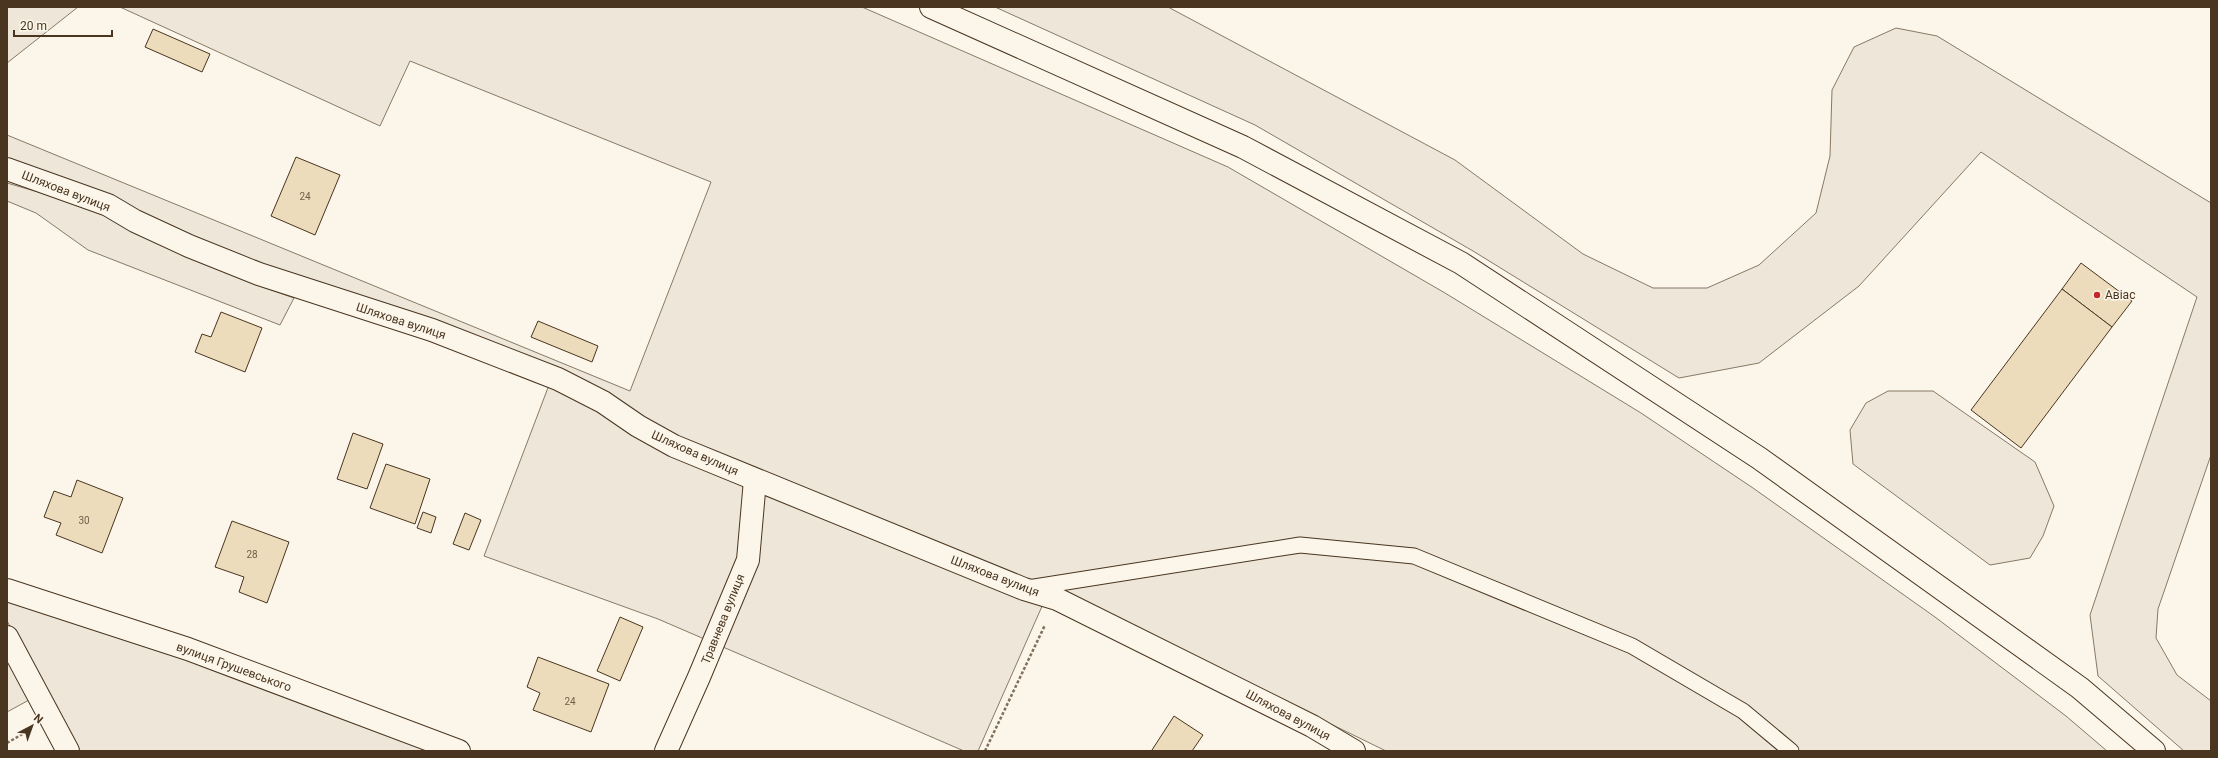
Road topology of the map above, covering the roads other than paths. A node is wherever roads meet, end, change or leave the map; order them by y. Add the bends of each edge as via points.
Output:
1 (931, 7) edge
2 (7, 169) edge
3 (755, 480) junction
4 (1024, 588) junction
5 (7, 590) edge
6 (7, 637) edge
7 (68, 751) edge
8 (459, 751) edge
9 (666, 751) edge
10 (1354, 751) edge
11 (1791, 751) edge
12 (2154, 751) edge

1 - 12 main road via 1243,147 1461,263 1759,458 2080,688
2 - 3 main road, Шляхова вулиця via 108,205 135,221 189,246 259,274 432,330 558,379 603,402 674,446
3 - 4 main road, Шляхова вулиця
3 - 9 main road, Травнева вулиця via 748,560
4 - 10 main road, Шляхова вулиця via 1057,599 1312,726
4 - 11 lane via 1300,545 1414,556 1632,646 1743,711
5 - 8 main road, вулиця Грушевського via 188,649
6 - 7 main road

